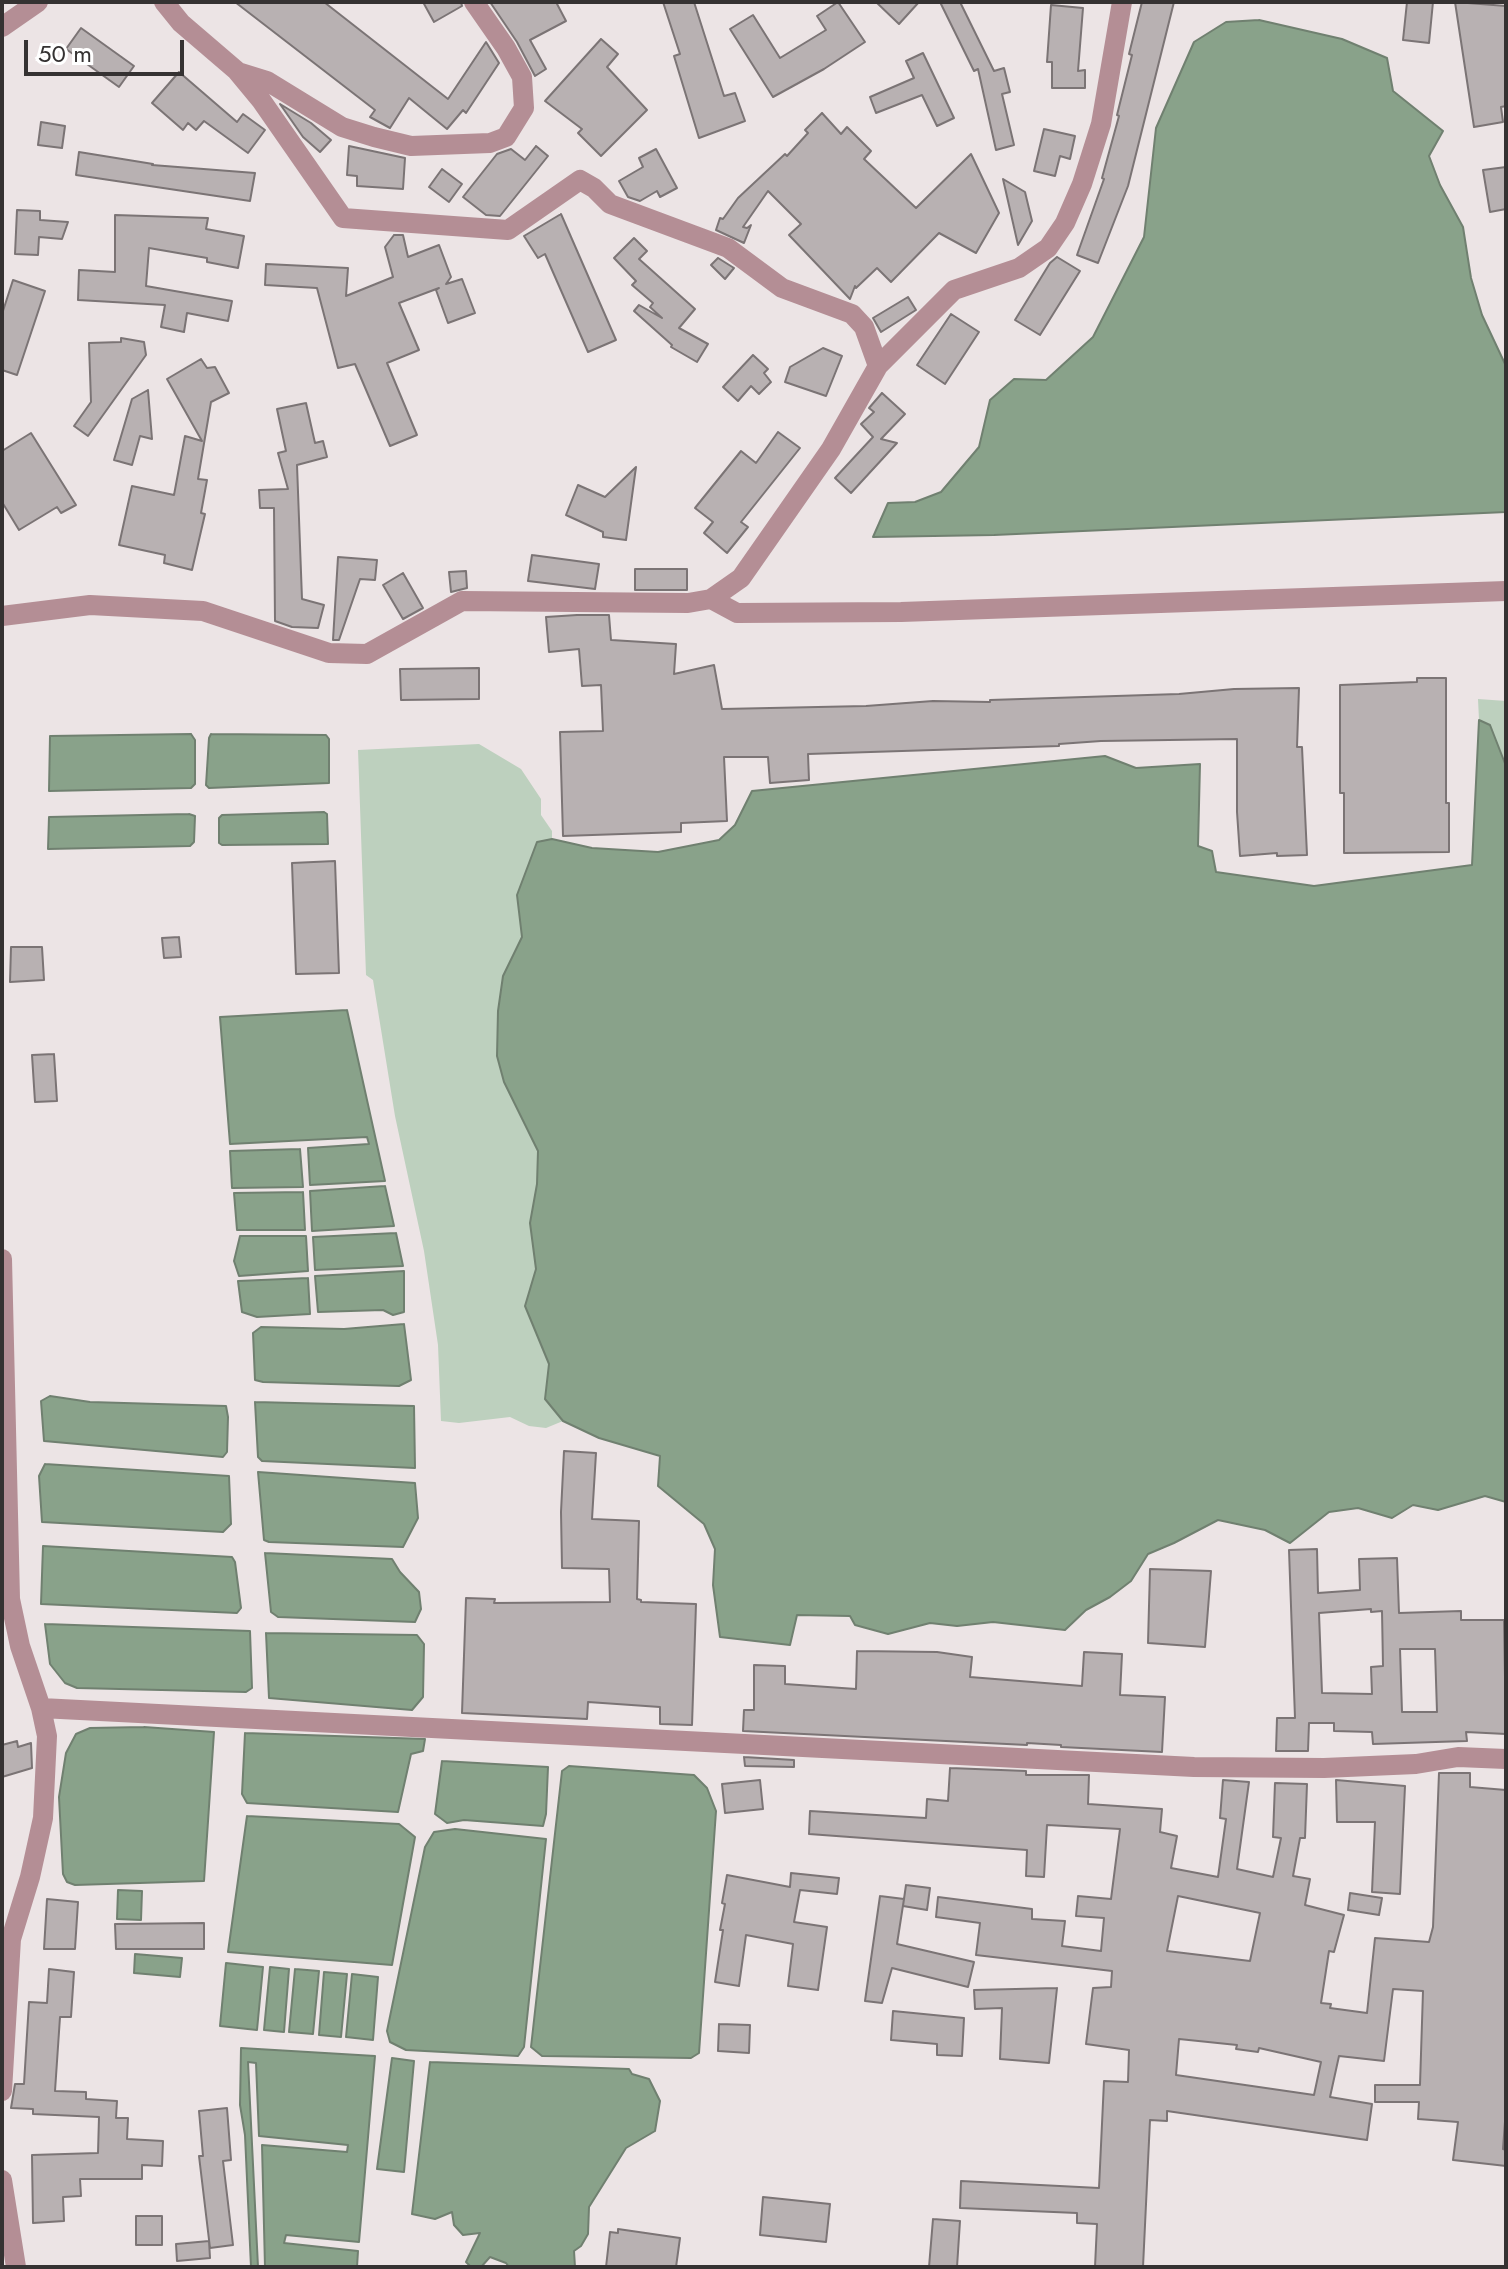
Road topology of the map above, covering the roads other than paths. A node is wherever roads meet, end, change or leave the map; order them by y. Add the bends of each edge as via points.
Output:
1 (38, 2) edge
2 (164, 2) edge
3 (474, 2) edge
4 (1122, 2) edge
5 (2, 27) edge
6 (237, 71) junction
7 (878, 366) junction
8 (1506, 591) edge
9 (711, 599) junction
10 (2, 616) edge
11 (2, 1259) edge
12 (41, 1708) junction
13 (1506, 1759) edge
14 (2, 2091) edge
15 (2, 2180) edge
16 (16, 2267) edge

1 - 5 street
2 - 6 street
3 - 6 street via 522,77 524,108 506,137 490,143 411,146 374,137 342,127 267,81
4 - 7 street via 1101,124 1065,223 1048,248 1019,268 954,290
6 - 7 street via 343,218 508,230 580,180 610,204 728,248 782,288 852,314 864,327
7 - 9 street via 831,449 741,578
8 - 9 street via 901,612 737,613
9 - 10 street via 462,601 367,654 329,653 203,611 90,605
11 - 12 street via 10,1599
12 - 13 street via 1194,1767 1324,1768 1458,1757
12 - 14 street via 47,1736 43,1818 11,1939
15 - 16 street

